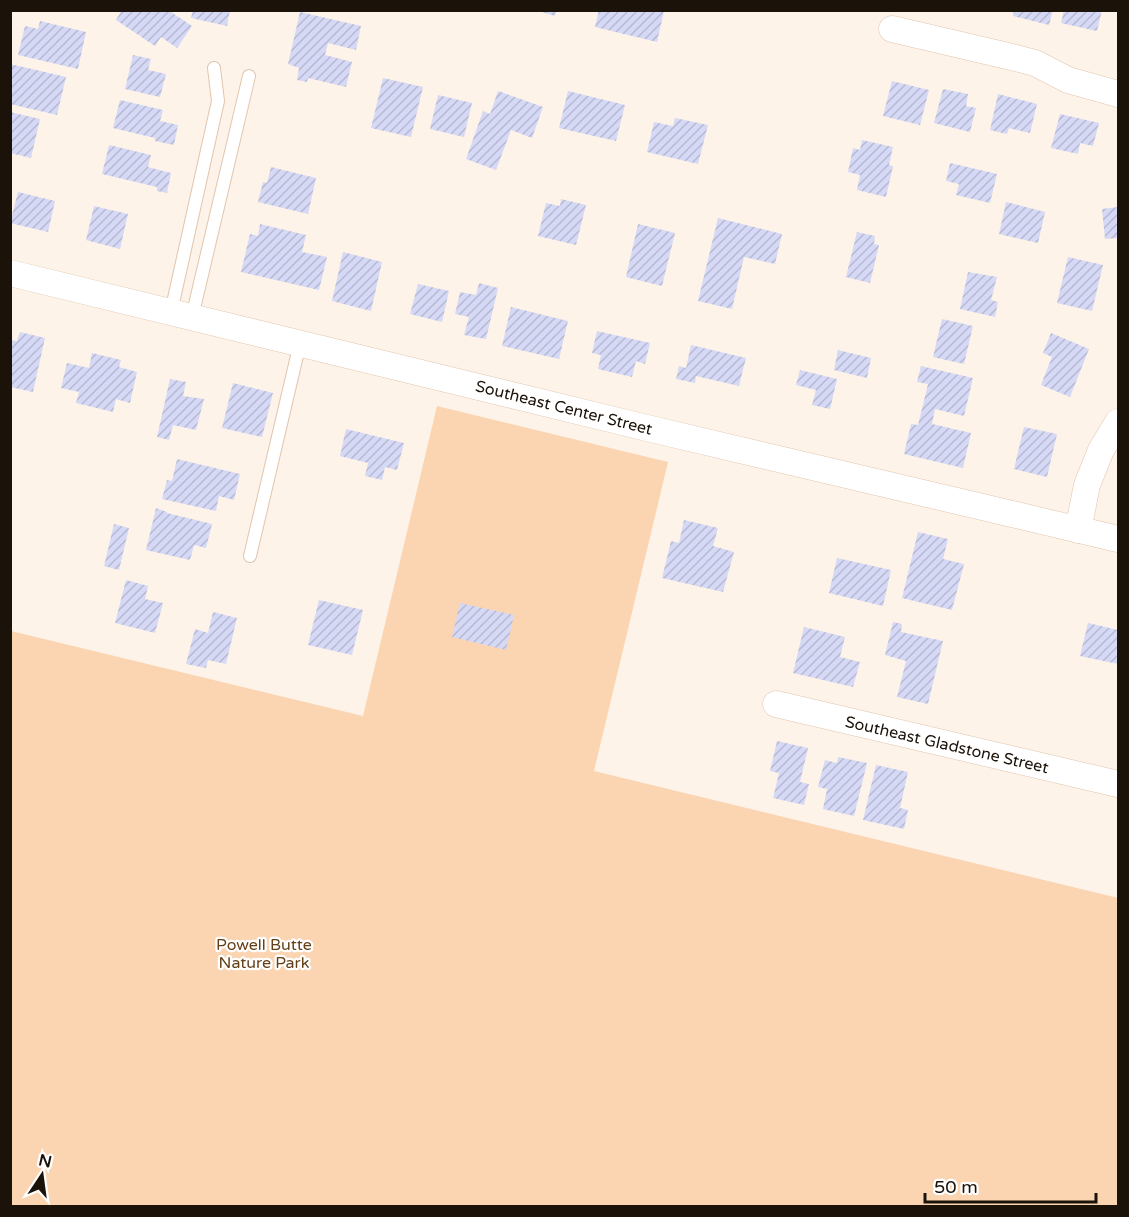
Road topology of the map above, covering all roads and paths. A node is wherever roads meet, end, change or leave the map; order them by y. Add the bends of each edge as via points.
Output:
1 (892, 28) dead end
2 (214, 68) dead end
3 (249, 76) dead end
4 (1119, 94) edge
5 (10, 273) edge
6 (182, 314) junction
7 (300, 343) junction
8 (1119, 422) edge
9 (1078, 530) junction
10 (1119, 539) edge
11 (250, 556) dead end
12 (776, 704) dead end
13 (1119, 784) edge

1 - 4 street via 1035,63 1068,80
2 - 6 lane via 218,101
3 - 6 lane
5 - 6 street, Southeast Center Street
6 - 7 street, Southeast Center Street
7 - 9 street, Southeast Center Street
7 - 11 lane
8 - 9 street via 1101,450 1087,485
9 - 10 street, Southeast Center Street
12 - 13 street, Southeast Gladstone Street

